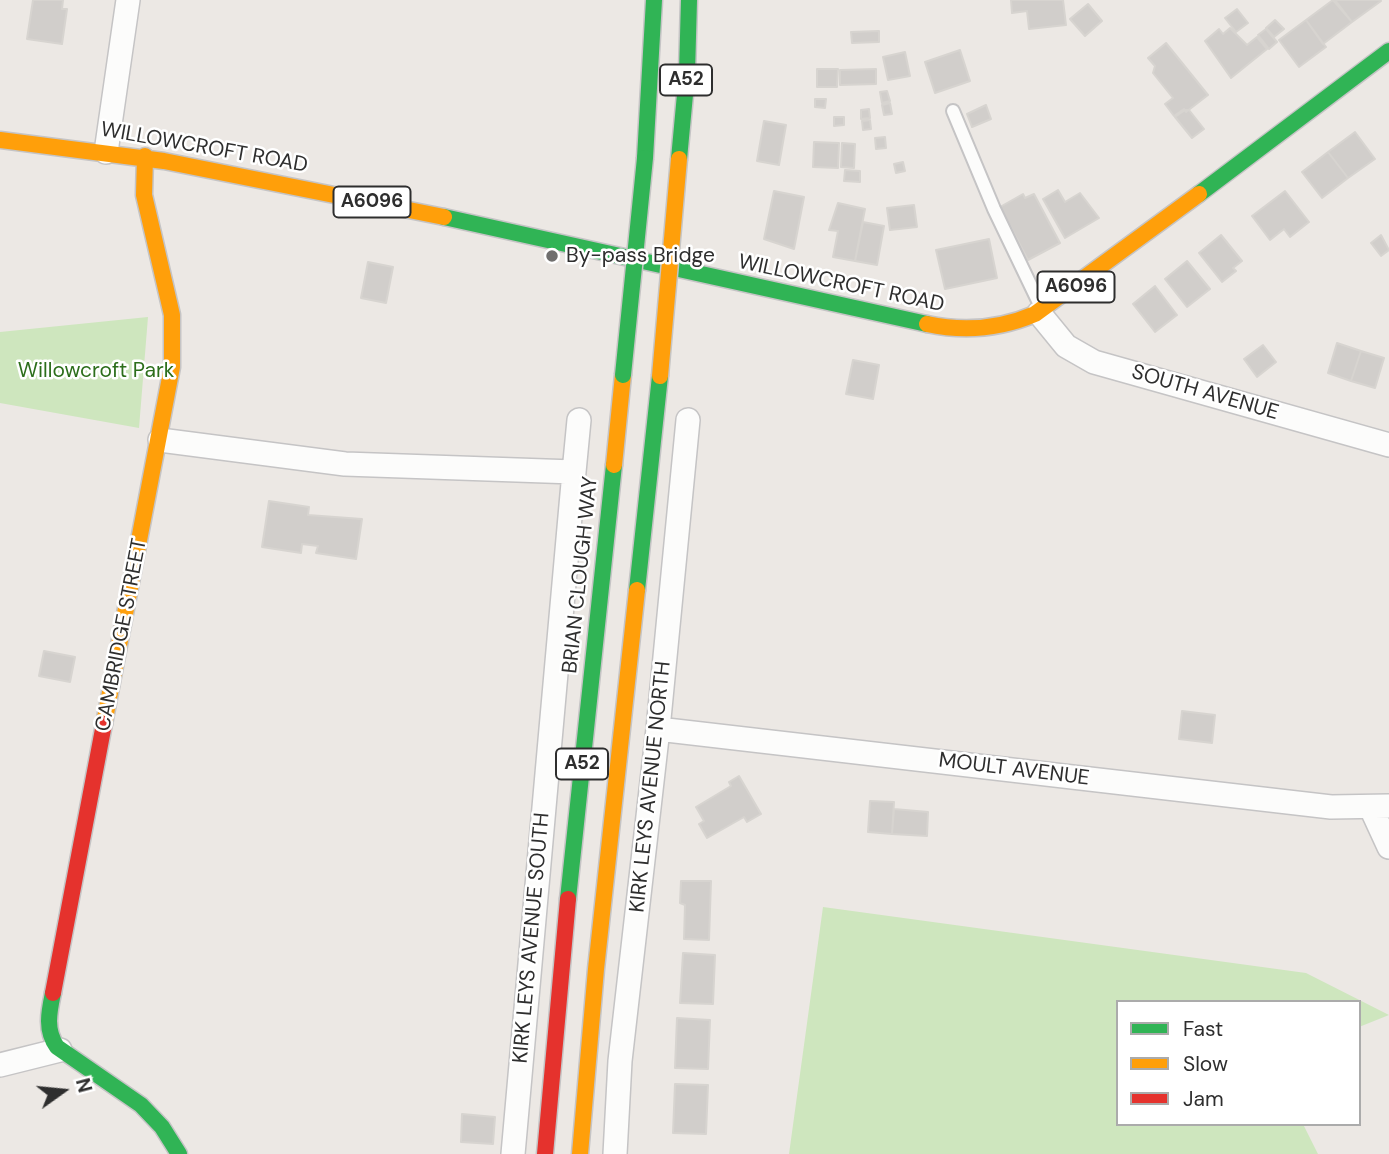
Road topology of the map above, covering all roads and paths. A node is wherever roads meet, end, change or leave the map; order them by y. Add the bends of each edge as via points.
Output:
1 (128, 0) edge
2 (654, 0) edge
3 (689, 0) edge
4 (1389, 51) edge
5 (953, 111) dead end
6 (0, 140) edge
7 (106, 152) junction
8 (145, 156) junction
9 (1041, 311) junction
10 (579, 420) dead end
11 (688, 420) dead end
12 (160, 440) junction
13 (1389, 445) edge
14 (574, 472) junction
15 (658, 729) junction
16 (1380, 807) edge
17 (1389, 847) edge
18 (60, 1050) junction
19 (0, 1065) edge
20 (179, 1154) edge
21 (513, 1154) edge
22 (545, 1154) edge
23 (580, 1154) edge
24 (615, 1154) edge

1 - 7 street
2 - 22 main road, BRIAN CLOUGH WAY / A52, bridge via 645,158
3 - 23 main road, A52, bridge via 687,73 660,376
4 - 9 main road, WILLOWCROFT ROAD / A6096
5 - 9 lane
6 - 7 main road, WILLOWCROFT ROAD / A6096
7 - 8 main road, WILLOWCROFT ROAD / A6096
8 - 9 main road, WILLOWCROFT ROAD / A6096 via 262,177 939,327 997,327
8 - 12 main road, CAMBRIDGE STREET via 144,195 165,279 174,341
9 - 13 street, SOUTH AVENUE via 1066,346 1094,362
10 - 14 street, KIRK LEYS AVENUE SOUTH
11 - 15 street, KIRK LEYS AVENUE NORTH
12 - 14 street via 345,464
12 - 18 main road, CAMBRIDGE STREET via 48,1017 49,1030
14 - 21 street, KIRK LEYS AVENUE SOUTH
15 - 16 street, MOULT AVENUE via 1290,802
15 - 24 street, KIRK LEYS AVENUE NORTH via 620,1061
16 - 17 street, MOULT AVENUE
18 - 19 street
18 - 20 main road via 152,1114

